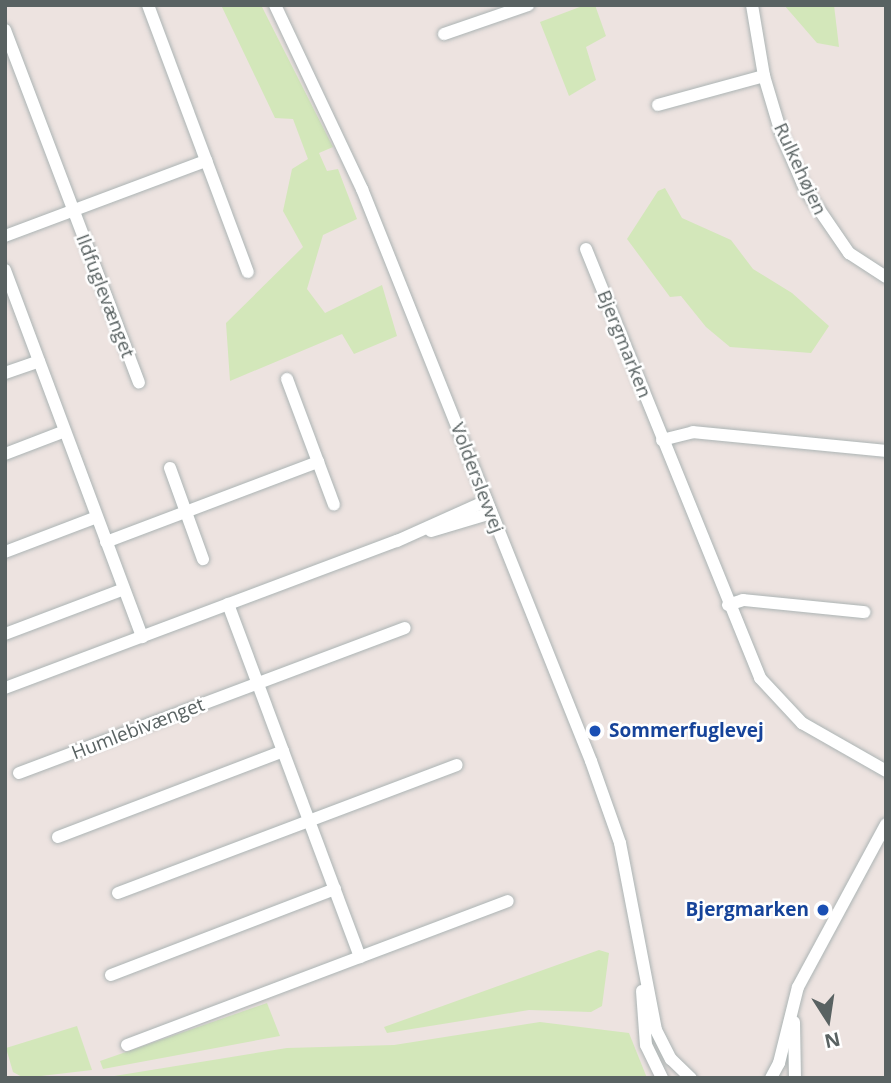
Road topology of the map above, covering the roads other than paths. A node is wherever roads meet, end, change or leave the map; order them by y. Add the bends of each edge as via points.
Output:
1 (148, 5) edge
2 (275, 5) edge
3 (528, 5) edge
4 (752, 5) edge
5 (5, 30) edge
6 (444, 33) dead end
7 (764, 76) junction
8 (658, 106) dead end
9 (206, 161) junction
10 (73, 210) junction
11 (5, 236) edge
12 (586, 249) dead end
13 (5, 270) edge
14 (248, 272) dead end
15 (886, 277) edge
16 (9, 293) edge
17 (39, 361) junction
18 (5, 373) edge
19 (287, 379) dead end
20 (139, 382) dead end
21 (65, 431) junction
22 (662, 440) junction
23 (886, 452) edge
24 (5, 454) edge
25 (318, 462) junction
26 (170, 468) dead end
27 (334, 505) dead end
28 (489, 507) junction
29 (186, 512) junction
30 (97, 517) junction
31 (106, 542) junction
32 (5, 552) edge
33 (203, 559) dead end
34 (124, 589) junction
35 (228, 604) junction
36 (728, 606) junction
37 (864, 612) dead end
38 (405, 628) dead end
39 (5, 634) edge
40 (142, 637) junction
41 (258, 684) junction
42 (5, 688) edge
43 (283, 751) junction
44 (457, 765) dead end
45 (886, 771) edge
46 (19, 774) dead end
47 (309, 821) junction
48 (886, 824) edge
49 (58, 837) dead end
50 (335, 889) junction
51 (118, 893) dead end
52 (508, 901) dead end
53 (360, 957) junction
54 (642, 962) junction
55 (111, 975) dead end
56 (794, 1007) junction
57 (127, 1045) dead end
58 (662, 1078) edge
59 (691, 1078) edge
60 (771, 1078) edge
61 (795, 1078) edge

1 - 9 street
2 - 28 street, Volderslevvej via 362,189
3 - 6 street
4 - 7 street, Rulkehøjen
5 - 10 street, Ildfuglevænget
7 - 8 street
7 - 15 street, Rulkehøjen via 781,133 829,230 849,253
9 - 10 street, Ildfuglevænget
9 - 14 street
10 - 11 street, Ildfuglevænget
10 - 20 street, Ildfuglevænget
12 - 22 street, Bjergmarken
13 - 16 street
16 - 17 street
17 - 18 street
17 - 21 street
19 - 25 street
21 - 24 street
21 - 30 street
22 - 23 street via 693,432
22 - 36 street, Bjergmarken
25 - 27 street
25 - 29 street
26 - 29 street
28 - 35 street
28 - 54 street, Volderslevvej via 611,813 634,902
29 - 31 street
29 - 33 street
30 - 31 street
30 - 32 street
31 - 34 street
34 - 39 street
34 - 40 street
35 - 40 street
35 - 41 street
36 - 37 street via 743,600
36 - 45 street, Bjergmarken via 760,678 779,704 830,741
38 - 41 street, Humlebivænget
40 - 42 street
41 - 43 street
41 - 46 street, Humlebivænget
43 - 47 street
43 - 49 street
44 - 47 street
47 - 50 street
47 - 51 street
48 - 56 street via 803,976
50 - 53 street
50 - 55 street
52 - 53 street
53 - 57 street
54 - 58 street, Volderslevvej via 643,1030
54 - 59 street, Volderslevvej via 659,1038 671,1059
56 - 60 street
56 - 61 street

